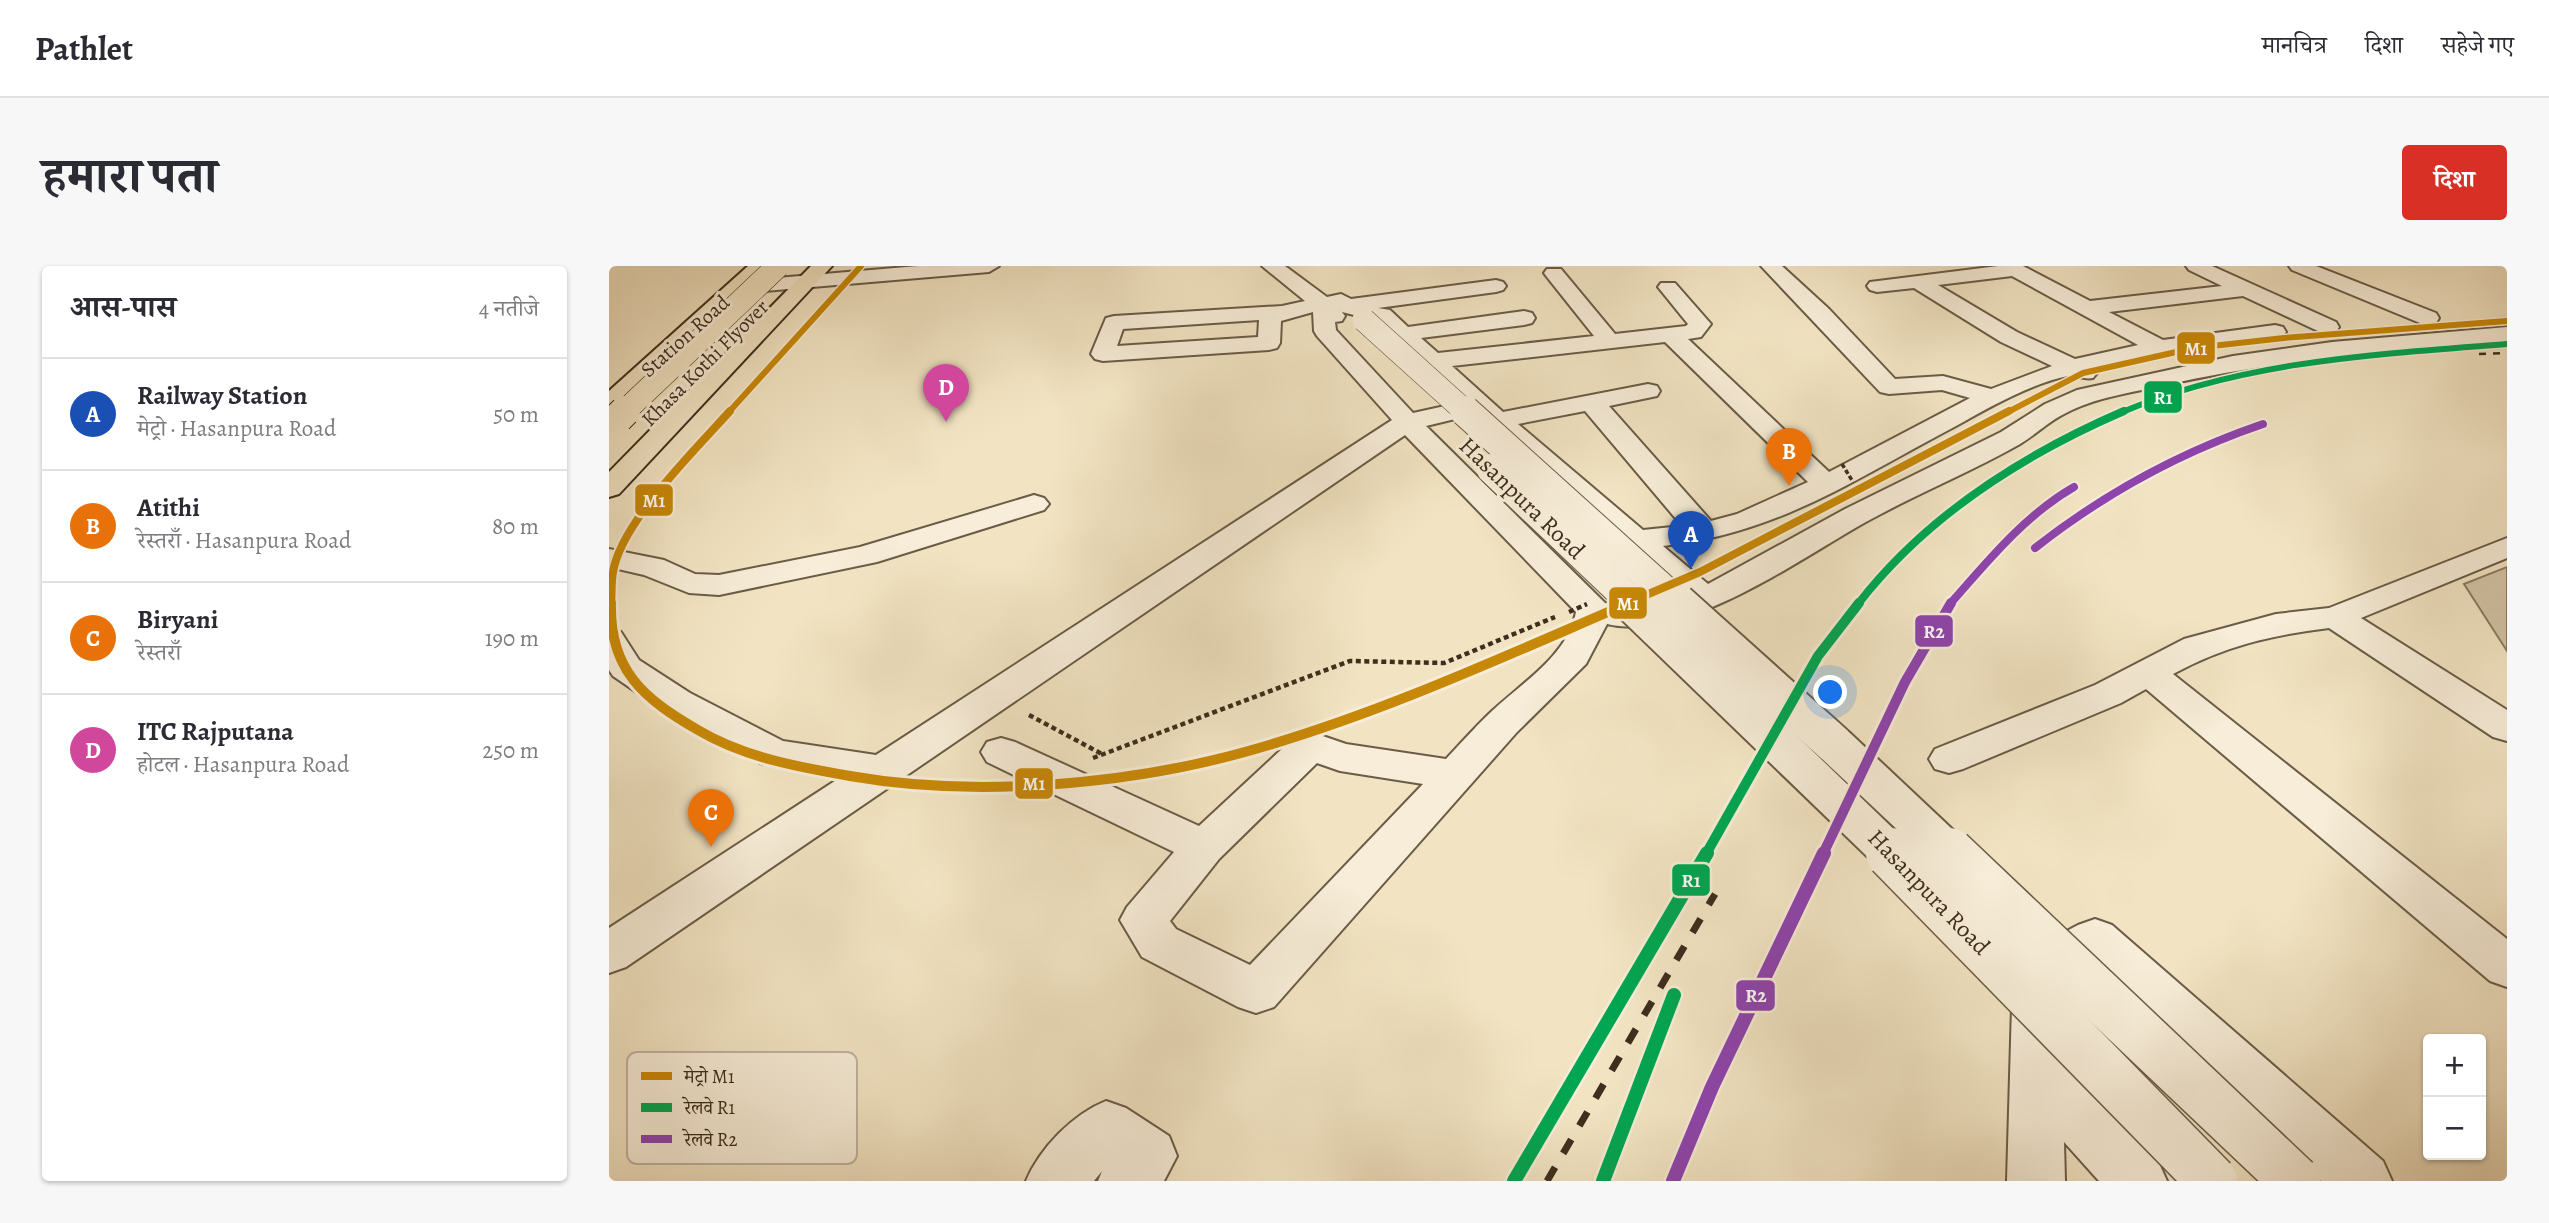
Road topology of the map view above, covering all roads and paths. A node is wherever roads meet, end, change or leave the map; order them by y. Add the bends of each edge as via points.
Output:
1 (778, 266) edge
2 (870, 266) edge
3 (989, 266) edge
4 (1272, 266) edge
5 (1771, 266) edge
6 (2299, 266) edge
7 (2012, 267) edge
8 (2201, 269) edge
9 (1303, 270) edge
10 (812, 271) edge
11 (1554, 273) dead end
12 (1877, 273) edge
13 (751, 276) edge
14 (1917, 281) junction
15 (2090, 285) dead end
16 (1496, 286) dead end
17 (1668, 287) dead end
18 (2052, 289) junction
19 (2246, 289) junction
20 (1468, 290) junction
21 (2087, 309) junction
22 (1345, 310) junction
23 (1433, 311) dead end
24 (1282, 312) junction
25 (2507, 314) edge
26 (1524, 318) dead end
27 (2428, 318) junction
28 (2328, 327) junction
29 (1403, 334) junction
30 (2507, 334) edge
31 (1671, 335) junction
32 (1610, 342) junction
33 (2157, 346) junction
34 (1433, 361) junction
35 (2072, 367) junction
36 (2115, 387) junction
37 (1648, 391) dead end
38 (1991, 397) junction
39 (1591, 402) junction
40 (609, 404) edge
41 (1489, 414) junction
42 (609, 426) edge
43 (1403, 431) junction
44 (609, 459) edge
45 (1842, 464) dead end
46 (1853, 482) dead end
47 (1826, 484) junction
48 (609, 488) edge
49 (1034, 504) dead end
50 (1704, 532) junction
51 (1633, 540) junction
52 (2507, 547) edge
53 (609, 558) edge
54 (1706, 599) junction
55 (1581, 611) junction
56 (2335, 617) junction
57 (609, 640) edge
58 (2147, 673) junction
59 (995, 696) junction
60 (2507, 728) edge
61 (1001, 752) dead end
62 (1102, 755) junction
63 (1949, 759) dead end
64 (884, 770) junction
65 (1050, 775) junction
66 (1456, 775) junction
67 (1203, 847) junction
68 (609, 953) edge
69 (2507, 967) edge
70 (2038, 1076) junction
71 (1055, 1181) edge
72 (1127, 1181) edge
73 (2036, 1181) edge
74 (2138, 1181) edge
75 (2212, 1181) edge
76 (2295, 1181) edge
77 (2363, 1181) edge

1 - 42 main road, Khasa Kothi Flyover, bridge
2 - 10 street
3 - 10 street
4 - 22 street, Hasanpura Road
5 - 38 street via 1888,387 1943,383
6 - 27 street
7 - 14 street
7 - 18 street
8 - 19 street
9 - 22 street
10 - 13 street
10 - 44 main road, Khasa Kothi Flyover
10 - 48 main road
11 - 32 street
12 - 14 street
13 - 40 main road, Station Road
14 - 35 street via 2008,337
15 - 18 street
16 - 20 street
17 - 31 street via 1700,324 1693,332
18 - 21 street
19 - 21 street
19 - 28 street
20 - 22 street
20 - 23 street via 1476,303
21 - 33 street
22 - 24 street
22 - 29 street via 1382,315
22 - 43 street via 1325,331
22 - 75 street, Hasanpura Road, bridge via 1838,799
22 - 76 street, bridge via 1835,745
24 - 24 street via 1271,318 1269,343 1103,354 1114,323
25 - 27 street
26 - 29 street
27 - 28 street
28 - 33 street
29 - 34 street
30 - 36 street via 2332,349
31 - 32 street
31 - 47 street
32 - 34 street
33 - 35 street
34 - 41 street
35 - 36 street
35 - 38 street
36 - 54 street via 2054,409 2011,438 1856,515
37 - 39 street
38 - 47 street
39 - 41 street
39 - 50 street
41 - 43 street
41 - 51 street
43 - 55 street
43 - 59 street
45 - 46 path, bridge
47 - 50 street via 1747,521
49 - 53 street via 866,555 719,585 689,583 653,567
50 - 51 street
51 - 54 street
52 - 56 street
54 - 55 street via 1657,614 1617,616
55 - 62 path via 1444,663 1350,661
55 - 66 street via 1591,622 1573,656
56 - 58 street via 2276,624 2196,647
56 - 60 street
57 - 64 street via 626,668 774,753
58 - 63 street via 2108,694
58 - 69 street
59 - 62 path
59 - 64 street
61 - 65 street
62 - 65 path
64 - 68 street
65 - 67 street
66 - 67 street via 1340,757 1311,745
66 - 67 street via 1256,992 1159,943 1143,920
70 - 73 street
70 - 74 street
70 - 77 street via 2037,971 2095,939
71 - 72 street via 1106,1127 1149,1156

